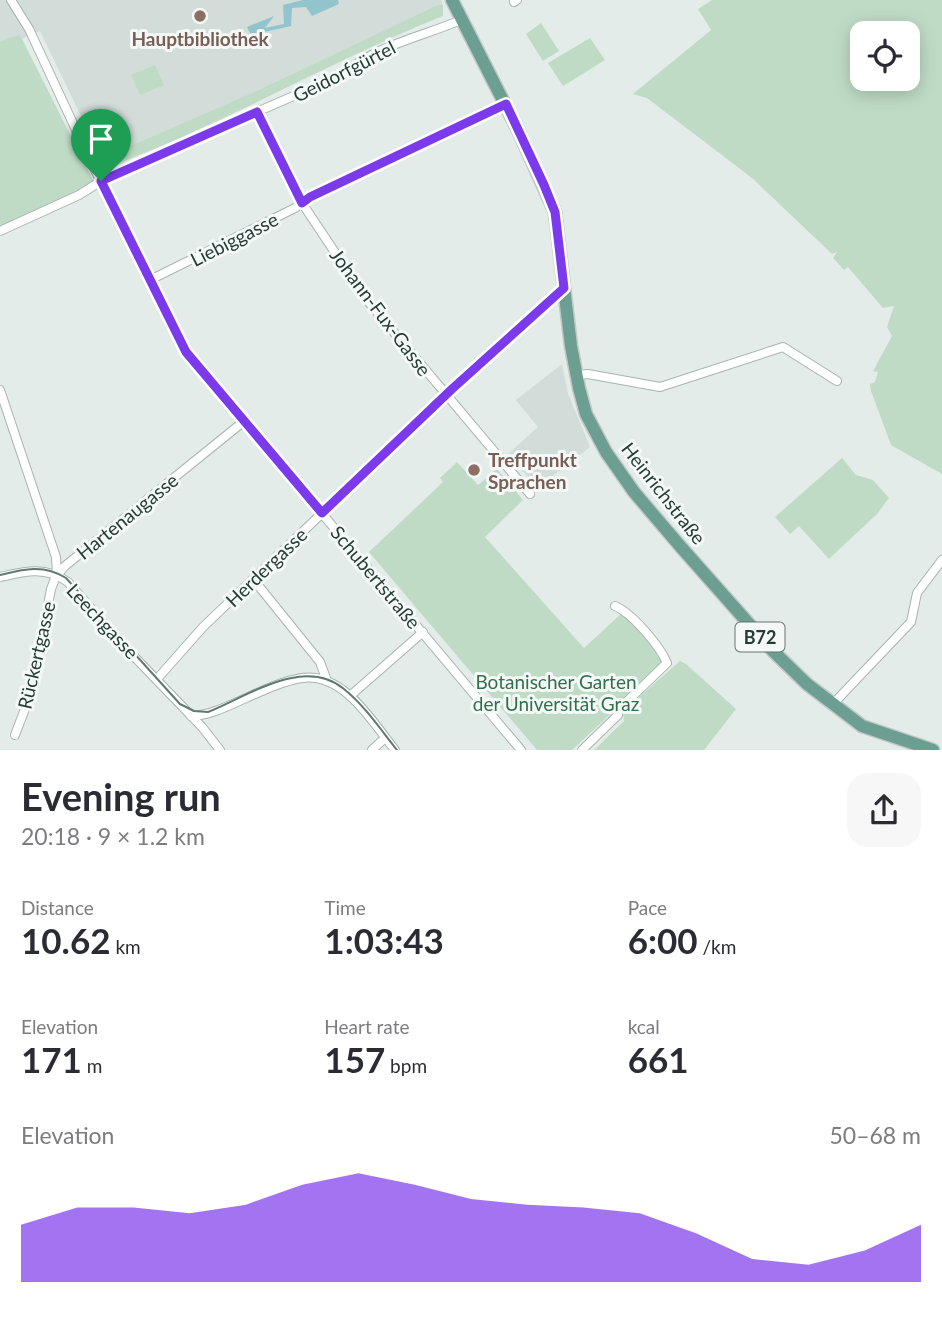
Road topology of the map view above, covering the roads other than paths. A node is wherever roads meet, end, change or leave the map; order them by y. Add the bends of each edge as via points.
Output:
1 (11, 0) edge
2 (452, 0) edge
3 (461, 20) junction
4 (506, 104) junction
5 (257, 112) junction
6 (101, 181) junction
7 (302, 203) junction
8 (0, 231) edge
9 (150, 281) junction
10 (564, 288) junction
11 (576, 374) junction
12 (837, 381) dead end
13 (0, 390) edge
14 (446, 395) junction
15 (243, 422) junction
16 (530, 494) dead end
17 (322, 513) junction
18 (942, 559) edge
19 (57, 575) junction
20 (0, 577) edge
21 (253, 579) junction
22 (615, 606) dead end
23 (423, 632) junction
24 (157, 679) junction
25 (327, 681) junction
26 (350, 696) junction
27 (832, 705) junction
28 (191, 716) junction
29 (15, 735) dead end
30 (385, 738) junction
31 (220, 750) edge
32 (372, 750) edge
33 (395, 750) edge
34 (521, 750) edge
35 (582, 750) edge
36 (932, 750) edge

1 - 6 street, Schubertstraße
2 - 3 main road, Heinrichstraße / B72
3 - 4 main road, Heinrichstraße / B72
3 - 5 street, Geidorfgürtel via 370,56 342,75
4 - 7 street, Liebiggasse
4 - 10 main road, Heinrichstraße / B72 via 555,212
5 - 6 street, Geidorfgürtel
5 - 7 street, Johann-Fux-Gasse
6 - 8 street, Geidorfgürtel
6 - 9 street, Schubertstraße
7 - 9 street, Liebiggasse
7 - 14 street, Johann-Fux-Gasse via 366,299
9 - 15 street, Schubertstraße via 186,352
10 - 11 main road, Heinrichstraße / B72
10 - 14 street, Herdergasse
11 - 12 street via 660,387 783,347
11 - 27 main road, Heinrichstraße / B72 via 589,420 634,492 773,651
13 - 19 street, Leechgasse via 56,557
14 - 16 street, Johann-Fux-Gasse
14 - 17 street, Herdergasse
15 - 17 street, Schubertstraße
15 - 19 street, Hartenaugasse
17 - 21 street, Herdergasse
17 - 23 street, Schubertstraße
18 - 27 street via 918,593 911,622
19 - 20 street via 35,570
19 - 24 street, Leechgasse
19 - 29 street, Rückertgasse via 32,693
21 - 24 street, Herdergasse via 200,629
21 - 25 street via 320,662
22 - 35 street via 635,620 667,663
23 - 26 street
23 - 34 street, Schubertstraße
24 - 28 street, Leechgasse
25 - 26 street
25 - 28 street via 310,677 291,680
26 - 30 street
27 - 36 main road, Heinrichstraße / B72 via 875,732
28 - 31 street, Leechgasse
30 - 32 street
30 - 33 street

